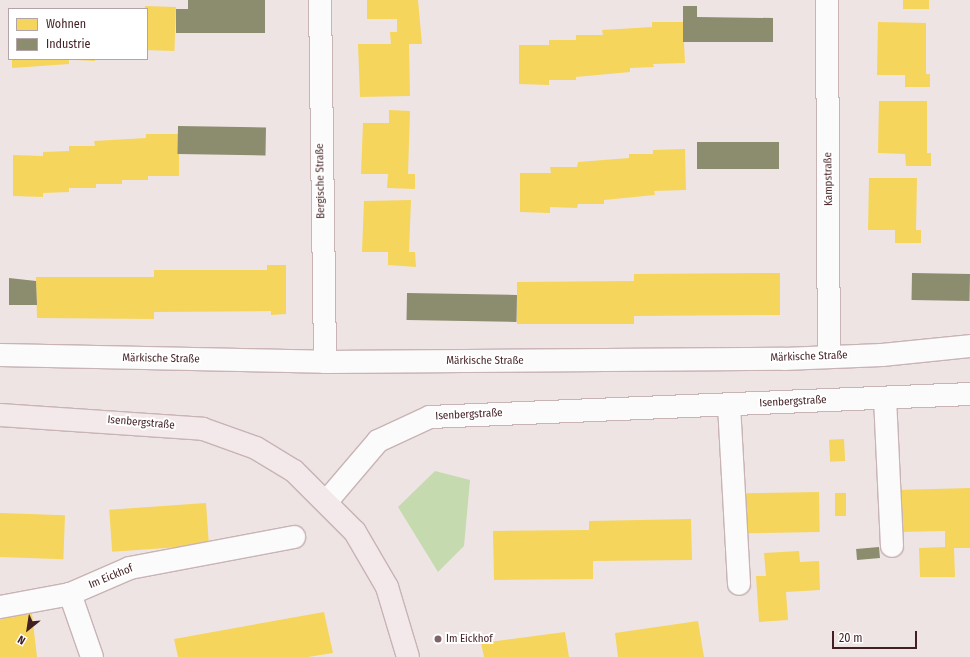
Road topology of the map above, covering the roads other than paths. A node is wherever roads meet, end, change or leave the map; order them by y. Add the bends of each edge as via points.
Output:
1 (320, 0) edge
2 (827, 0) edge
3 (970, 346) edge
4 (0, 355) edge
5 (830, 357) junction
6 (325, 362) junction
7 (970, 394) edge
8 (885, 398) junction
9 (728, 405) junction
10 (0, 415) edge
11 (327, 501) junction
12 (294, 538) dead end
13 (892, 546) dead end
14 (739, 584) dead end
15 (70, 594) junction
16 (0, 607) edge
17 (92, 657) edge
18 (406, 657) edge

1 - 6 street, Bergische Straße
2 - 5 street, Kampstraße
3 - 5 street, Märkische Straße
4 - 6 street, Märkische Straße
5 - 6 street, Märkische Straße
7 - 8 street, Isenbergstraße
8 - 9 street, Isenbergstraße
8 - 13 street
9 - 11 street, Isenbergstraße via 430,417 378,441
9 - 14 street
10 - 11 main road, Isenbergstraße via 203,429 256,448 294,471
11 - 18 main road via 355,532 387,587
12 - 15 street, Im Eickhof via 130,568
15 - 16 street, Im Eickhof
15 - 17 street

